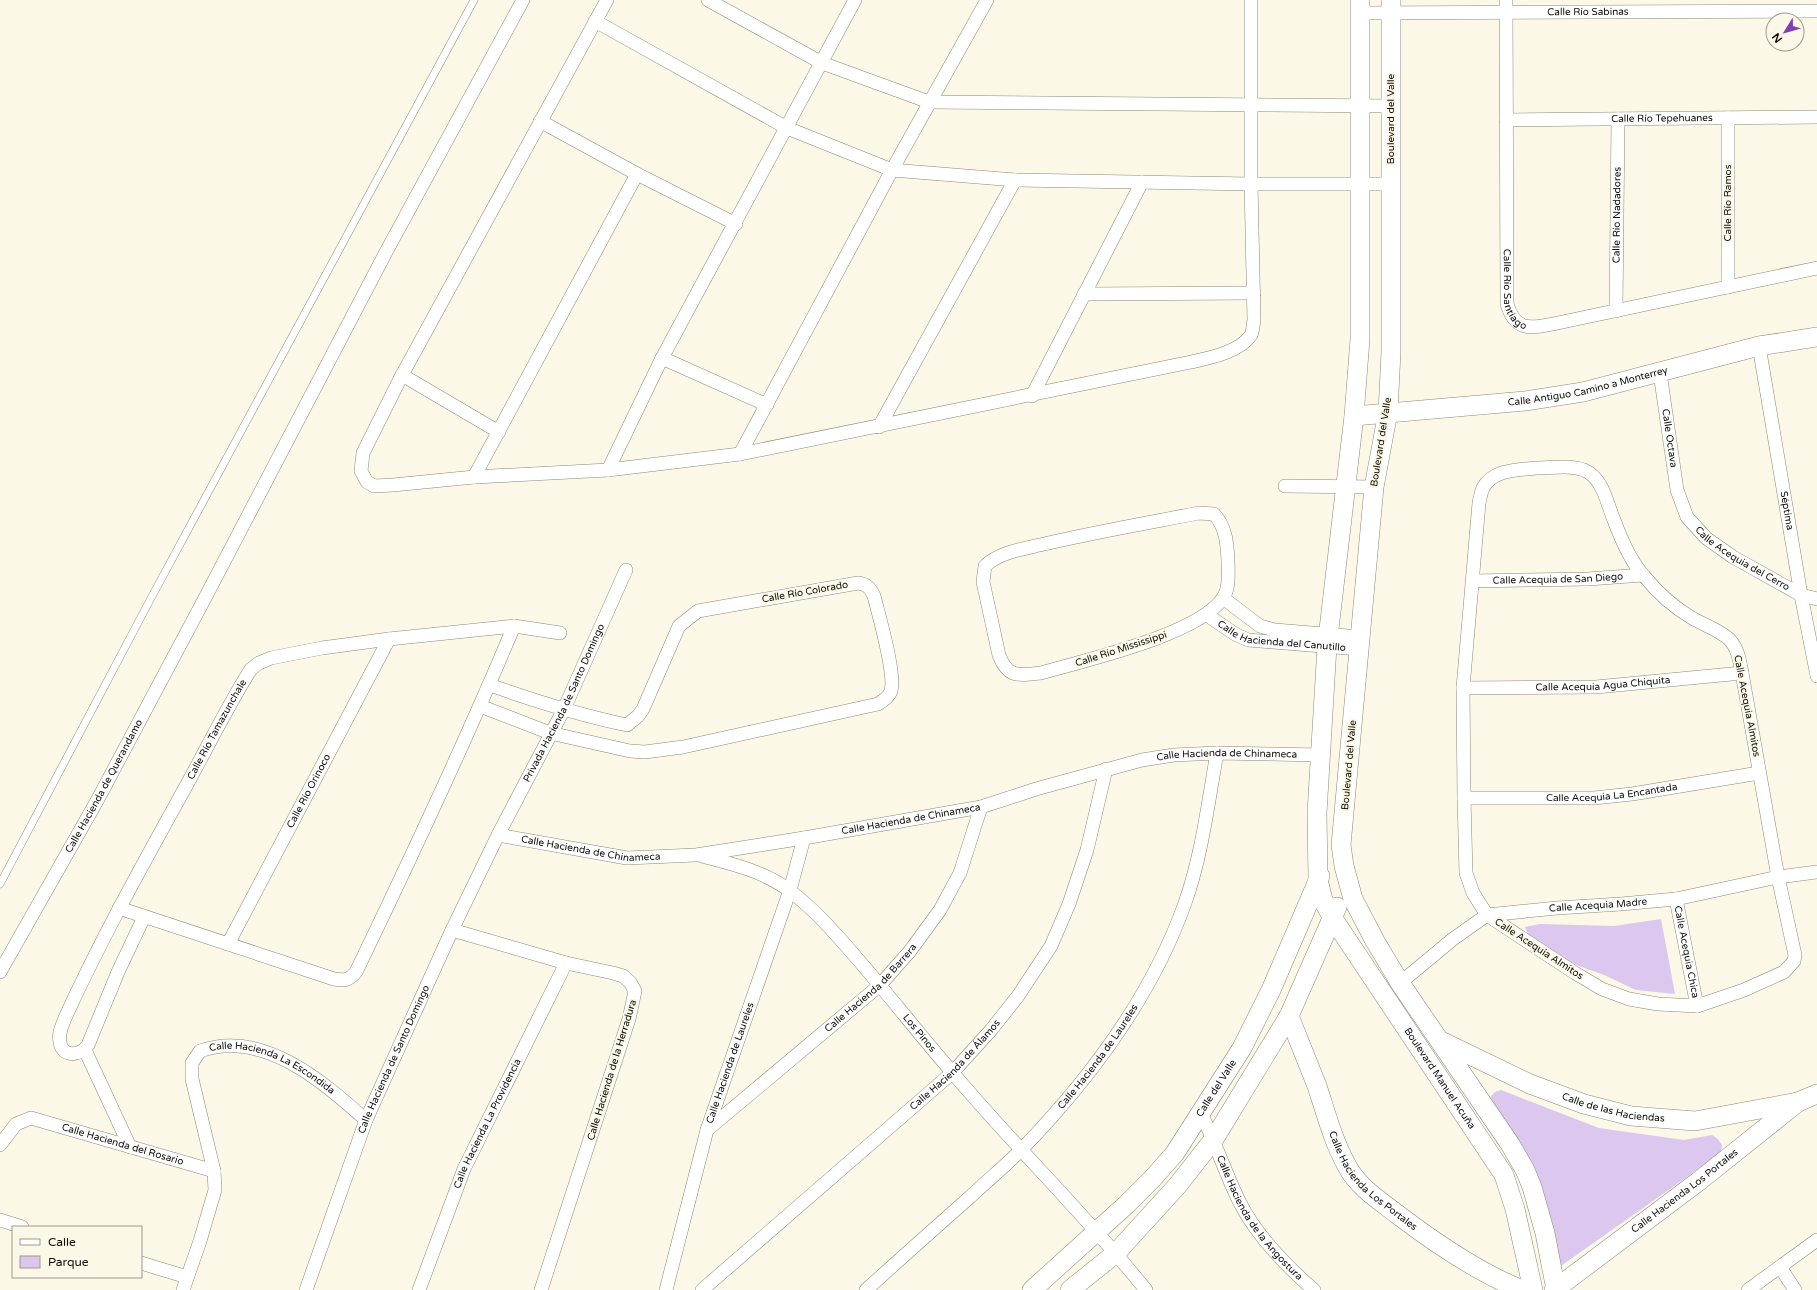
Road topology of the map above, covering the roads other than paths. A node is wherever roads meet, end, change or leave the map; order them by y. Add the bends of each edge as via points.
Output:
1 (474, 0) edge
2 (523, 0) edge
3 (607, 0) edge
4 (708, 0) edge
5 (855, 0) edge
6 (987, 0) edge
7 (1246, 0) edge
8 (1251, 0) edge
9 (1506, 6) edge
10 (1360, 7) edge
11 (1391, 7) edge
12 (1817, 11) edge
13 (595, 21) junction
14 (822, 63) junction
15 (929, 102) junction
16 (1250, 104) junction
17 (1360, 105) junction
18 (1391, 106) junction
19 (1817, 117) edge
20 (1728, 118) junction
21 (1618, 119) junction
22 (1506, 120) junction
23 (540, 121) junction
24 (787, 128) junction
25 (892, 170) junction
26 (637, 174) junction
27 (1015, 180) junction
28 (1142, 182) junction
29 (1359, 183) junction
30 (1251, 184) junction
31 (1391, 184) junction
32 (736, 224) junction
33 (1817, 268) edge
34 (1728, 287) junction
35 (1084, 294) junction
36 (1254, 294) junction
37 (1616, 311) junction
38 (1817, 337) edge
39 (1759, 346) junction
40 (662, 358) junction
41 (1660, 373) junction
42 (402, 375) junction
43 (1032, 396) junction
44 (767, 405) junction
45 (1388, 412) junction
46 (1354, 416) junction
47 (879, 427) junction
48 (499, 432) junction
49 (740, 454) junction
50 (608, 470) junction
51 (474, 477) junction
52 (1285, 486) dead end
53 (1345, 486) junction
54 (1374, 487) junction
55 (1681, 504) joint
56 (626, 570) dead end
57 (1642, 575) junction
58 (1473, 581) junction
59 (1801, 595) junction
60 (1223, 598) junction
61 (1817, 599) edge
62 (1207, 615) junction
63 (514, 626) junction
64 (560, 633) dead end
65 (389, 639) junction
66 (1328, 640) junction
67 (1360, 643) junction
68 (1742, 673) junction
69 (1817, 676) edge
70 (490, 685) junction
71 (1463, 688) junction
72 (480, 706) junction
73 (564, 709) junction
74 (550, 733) junction
75 (1217, 753) junction
76 (1321, 755) junction
77 (1106, 769) junction
78 (1759, 773) junction
79 (1464, 798) junction
80 (981, 806) junction
81 (498, 835) junction
82 (804, 838) junction
83 (1341, 845) junction
84 (696, 855) junction
85 (1817, 872) edge
86 (1778, 877) junction
87 (1318, 880) junction
88 (1348, 882) junction
89 (0, 884) edge
90 (790, 890) junction
91 (1676, 899) junction
92 (119, 908) junction
93 (1487, 916) junction
94 (144, 917) junction
95 (1332, 917) junction
96 (452, 930) junction
97 (228, 944) junction
98 (566, 963) junction
99 (0, 972) edge
100 (1400, 982) junction
101 (880, 985) junction
102 (1697, 1006) junction
103 (1289, 1016) junction
104 (1440, 1040) junction
105 (85, 1050) junction
106 (952, 1073) junction
107 (1817, 1094) edge
108 (1798, 1102) junction
109 (1201, 1113) junction
110 (366, 1120) junction
111 (707, 1130) junction
112 (1214, 1139) junction
113 (0, 1145) edge
114 (130, 1147) junction
115 (1020, 1151) junction
116 (214, 1171) junction
117 (0, 1220) edge
118 (19, 1226) edge
119 (1097, 1232) junction
120 (1817, 1240) edge
121 (1116, 1253) junction
122 (142, 1263) edge
123 (1780, 1268) junction
124 (187, 1277) junction
125 (183, 1290) edge
126 (306, 1290) edge
127 (419, 1290) edge
128 (541, 1290) edge
129 (666, 1290) edge
130 (702, 1290) edge
131 (866, 1290) edge
132 (1032, 1290) edge
133 (1070, 1290) edge
134 (1146, 1290) edge
135 (1314, 1290) edge
136 (1522, 1290) edge
137 (1533, 1290) edge
138 (1555, 1290) edge
139 (1748, 1290) edge
140 (1795, 1290) edge

1 - 89 lane via 150,600
2 - 99 street, Calle Hacienda de Querandamo via 386,252 101,792
3 - 13 street
4 - 14 street
5 - 14 street
6 - 15 street
7 - 8 street
8 - 16 street
9 - 11 street, Calle Río Sabinas
9 - 12 street, Calle Río Sabinas
9 - 22 street, Calle Río Santiago
10 - 11 street, Calle Río Sabinas
10 - 17 street
11 - 18 street, Boulevard del Valle
13 - 23 street
13 - 24 street
14 - 15 street
14 - 24 street
15 - 16 street
15 - 25 street
16 - 17 street
16 - 30 street
17 - 18 street
17 - 29 street
18 - 31 street, Boulevard del Valle
19 - 20 street, Calle Río Tepehuanes
20 - 21 street, Calle Río Tepehuanes
20 - 34 street, Calle Río Ramos
21 - 22 street, Calle Río Tepehuanes
21 - 37 street, Calle Río Nadadores
22 - 37 street, Calle Río Santiago via 1507,304 1511,317 1519,324 1539,327
23 - 26 street
23 - 42 street
24 - 25 street
24 - 32 street
25 - 27 street
25 - 44 street
26 - 32 street
26 - 48 street
27 - 28 street
27 - 47 street
28 - 30 street
28 - 35 street
29 - 30 street
29 - 31 street
29 - 46 street via 1360,338
30 - 36 street
31 - 45 street, Boulevard del Valle via 1391,345
32 - 40 street
33 - 34 street, Calle Río Santiago
34 - 37 street, Calle Río Santiago
35 - 36 street
35 - 43 street
36 - 43 street via 1251,335 1241,344 1222,354
38 - 39 street, Calle Antiguo Camino a Monterrey
39 - 41 street, Calle Antiguo Camino a Monterrey via 1699,360
39 - 59 street, Séptima
40 - 44 street
40 - 50 street
41 - 45 street, Calle Antiguo Camino a Monterrey via 1583,392 1525,401
41 - 55 street, Calle Octava via 1673,468
42 - 48 street
42 - 51 street via 363,454 363,477 374,486
43 - 47 street
44 - 49 street
45 - 46 street, Calle Antiguo Camino a Monterrey
45 - 54 street, Boulevard del Valle
46 - 53 street
47 - 49 street
48 - 51 street
49 - 50 street
50 - 51 street
52 - 53 street
53 - 54 street
53 - 66 street
54 - 67 street, Boulevard del Valle
55 - 59 street, Calle Acequia del Cerro via 1695,527 1706,538 1733,557
56 - 73 street, Privada Hacienda de Santo Domingo
57 - 58 street, Calle Acequia de San Diego via 1588,580
57 - 58 street, Calle Acequia Almitos via 1621,537 1606,497 1589,472 1580,469 1537,468 1502,472 1483,488 1479,503
57 - 68 street, Calle Acequia Almitos via 1679,609 1730,640 1736,650
58 - 71 street, Calle Acequia Almitos
59 - 61 street, Calle Acequia del Cerro
59 - 69 street, Séptima
60 - 62 street, Calle Río Mississippi
60 - 62 street, Calle Río Mississippi via 1227,589 1228,572 1226,537 1219,519 1214,514 1207,513 1066,539 1005,554 993,559 985,566 983,573 982,582 998,655 1010,673 1041,673 1163,637
60 - 66 street, Calle Hacienda del Canutillo via 1260,626
62 - 66 street, Calle Hacienda del Canutillo via 1248,640
63 - 64 street, Calle Río Tamazunchale
63 - 65 street, Calle Río Tamazunchale
63 - 70 street
65 - 92 street, Calle Río Tamazunchale via 271,658 251,669
65 - 97 street, Calle Río Orinoco
66 - 67 street, Calle Hacienda del Canutillo
66 - 76 street
67 - 83 street, Boulevard del Valle
68 - 71 street, Calle Acequia Agua Chiquita via 1596,687
68 - 78 street, Calle Acequia Almitos
70 - 72 street
70 - 73 street, Calle Río Colorado
71 - 79 street, Calle Acequia Almitos
72 - 74 street, Calle Río Colorado
72 - 97 street via 410,860 351,978 345,981 334,979
73 - 74 street, Privada Hacienda de Santo Domingo
73 - 74 street, Calle Río Colorado via 627,725 632,722 643,709 679,626 698,612 858,583 865,584 874,596 890,664 892,685 891,693 886,700 878,704 661,751 630,751
74 - 81 street, Privada Hacienda de Santo Domingo
75 - 76 street, Calle Hacienda de Chinameca
75 - 77 street, Calle Hacienda de Chinameca via 1142,760
75 - 115 street, Calle Hacienda de Laureles via 1196,865 1186,901 1159,965 1088,1076
76 - 87 street via 1317,813
77 - 80 street, Calle Hacienda de Chinameca
77 - 106 street, Calle Hacienda de Álamos via 1087,850 1069,904 1051,946 1018,996
78 - 79 street, Calle Acequia La Encantada via 1594,798
78 - 86 street, Calle Acequia Almitos
79 - 93 street, Calle Acequia Almitos via 1466,873 1473,893
80 - 82 street, Calle Hacienda de Chinameca
80 - 101 street, Calle Hacienda de Barrera via 960,873 940,910 910,951
81 - 84 street, Calle Hacienda de Chinameca via 627,858
81 - 96 street, Calle Hacienda de Santo Domingo
82 - 84 street, Calle Hacienda de Chinameca
82 - 90 street, Calle Hacienda de Laureles
83 - 87 street, Calle del Valle
83 - 88 street, Boulevard del Valle
84 - 90 street, Los Pinos via 757,872
85 - 86 street, Calle Acequia Madre
86 - 91 street, Calle Acequia Madre
86 - 102 street, Calle Acequia Almitos via 1795,955 1794,961 1784,972 1767,980
87 - 95 street, Boulevard Manuel Acuña
87 - 109 street, Calle del Valle via 1271,990 1242,1048
88 - 95 street
88 - 100 street via 1353,899
90 - 101 street, Los Pinos via 839,938
90 - 111 street, Calle Hacienda de Laureles
91 - 93 street, Calle Acequia Madre
91 - 102 street, Calle Acequia Chica
92 - 94 street
92 - 105 street, Calle Río Tamazunchale via 61,1029 60,1042 65,1052 76,1054
93 - 100 street, Calle Acequia Madre via 1453,939
93 - 102 street, Calle Acequia Almitos via 1602,989 1629,999 1658,1004
94 - 97 street
94 - 105 street
95 - 103 street
95 - 137 street, Boulevard Manuel Acuña via 1504,1175 1515,1209
96 - 98 street, Calle Hacienda de la Herradura
96 - 110 street, Calle Hacienda de Santo Domingo
98 - 127 street, Calle Hacienda La Providencia via 464,1169
98 - 128 street, Calle Hacienda de la Herradura via 623,976 635,991 624,1034
100 - 104 street
101 - 106 street, Los Pinos
101 - 111 street, Calle Hacienda de Barrera
103 - 112 street
103 - 136 street, Calle Hacienda Los Portales via 1337,1145 1347,1167 1358,1181 1413,1226 1460,1257
104 - 108 street, Calle de las Haciendas via 1530,1084 1584,1104 1631,1116 1694,1121
104 - 138 street via 1525,1170 1540,1214
105 - 114 street
106 - 115 street, Los Pinos
106 - 130 street, Calle Hacienda de Álamos
107 - 108 street, Calle Hacienda Los Portales
108 - 138 street, Calle Hacienda Los Portales
109 - 112 street, Calle Hacienda de la Angostura
109 - 119 street, Calle del Valle via 1175,1153
110 - 116 street, Calle Hacienda La Escondida via 302,1069 282,1059 261,1050 240,1046 211,1047 200,1051 195,1057 192,1063 192,1079
110 - 126 street, Calle Hacienda de Santo Domingo
111 - 129 street, Calle Hacienda de Laureles
112 - 121 street via 1177,1186
112 - 135 street, Calle Hacienda de la Angostura via 1240,1202 1253,1224 1272,1249
113 - 114 street, Calle Hacienda del Rosario via 16,1124 31,1118
114 - 116 street, Calle Hacienda del Rosario
115 - 119 street, Los Pinos
115 - 131 street, Calle Hacienda de Laureles
116 - 124 street, Calle Hacienda La Escondida via 215,1190
117 - 118 street
119 - 121 street, Los Pinos
119 - 132 street, Calle del Valle
120 - 123 street
121 - 133 street
121 - 134 street, Los Pinos
122 - 124 street
123 - 139 street
123 - 140 street
124 - 125 street, Calle Hacienda La Escondida

